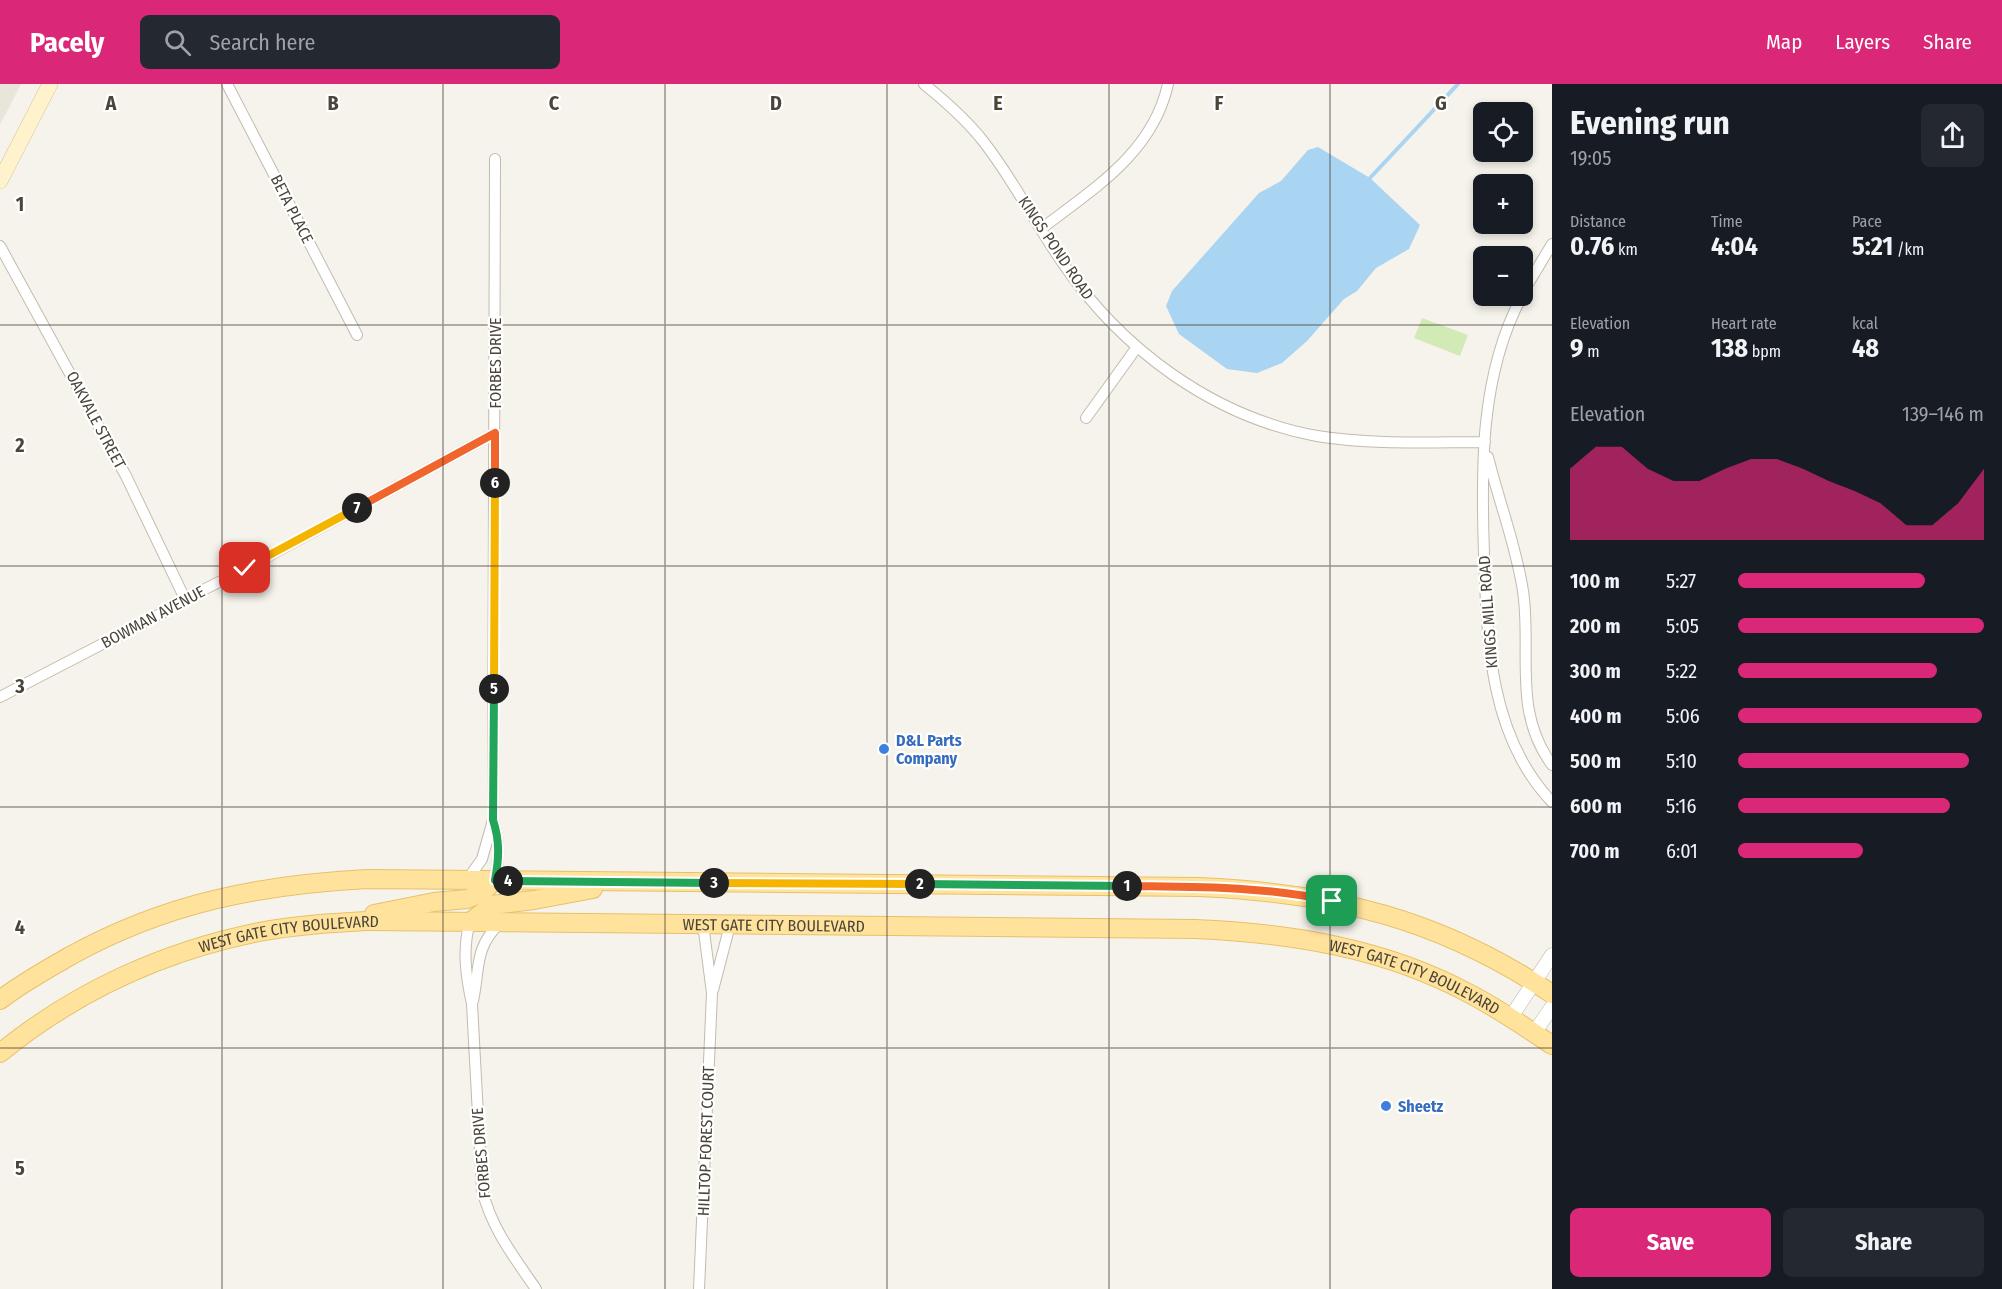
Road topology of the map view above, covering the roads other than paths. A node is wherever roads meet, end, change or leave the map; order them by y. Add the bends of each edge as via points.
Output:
1 (50, 84) edge
2 (227, 84) edge
3 (924, 84) edge
4 (1168, 84) edge
5 (495, 159) dead end
6 (0, 181) edge
7 (1041, 229) junction
8 (1552, 244) edge
9 (0, 246) edge
10 (1533, 276) edge
11 (1517, 306) edge
12 (357, 335) dead end
13 (1137, 347) junction
14 (1086, 418) dead end
15 (495, 433) junction
16 (1485, 442) junction
17 (184, 599) junction
18 (0, 698) edge
19 (1552, 765) edge
20 (1552, 802) edge
21 (493, 820) junction
22 (467, 880) junction
23 (495, 880) junction
24 (633, 882) junction
25 (470, 922) junction
26 (500, 922) junction
27 (331, 923) junction
28 (703, 924) junction
29 (730, 925) junction
30 (1552, 955) edge
31 (1534, 982) junction
32 (712, 993) junction
33 (1552, 994) edge
34 (0, 1000) edge
35 (472, 1004) junction
36 (1552, 1007) edge
37 (1511, 1017) junction
38 (1534, 1033) junction
39 (1552, 1045) edge
40 (0, 1053) edge
41 (536, 1289) edge
42 (699, 1289) edge

1 - 6 main road
2 - 12 street, BETA PLACE
3 - 7 street, KINGS POND ROAD via 982,140
4 - 7 street via 1155,121 1141,145 1118,169
5 - 15 street, FORBES DRIVE
7 - 13 street, KINGS POND ROAD via 1088,298
8 - 10 street, KINGS MILL ROAD
9 - 17 street, OAKVALE STREET via 126,476
11 - 16 street, KINGS MILL ROAD via 1493,377
13 - 14 street
13 - 16 street, KINGS POND ROAD via 1209,397 1295,431 1364,441
15 - 17 street, BOWMAN AVENUE
15 - 21 street, FORBES DRIVE
16 - 19 street, KINGS MILL ROAD via 1523,594 1529,714
16 - 20 street, KINGS MILL ROAD via 1483,505 1490,665 1515,749 1531,778
17 - 18 street, BOWMAN AVENUE
21 - 22 street, FORBES DRIVE via 482,859
21 - 23 street, FORBES DRIVE via 498,837
22 - 23 main road
22 - 34 main road via 328,881 252,891 180,908 110,935 44,970
23 - 24 main road
23 - 27 main road via 482,893 467,899 417,904
24 - 25 main road via 501,902 484,909
24 - 31 main road via 1200,887 1276,892 1349,905 1420,926 1488,956
25 - 26 main road, WEST GATE CITY BOULEVARD
25 - 27 main road, WEST GATE CITY BOULEVARD
25 - 35 street, FORBES DRIVE via 465,939
26 - 28 main road, WEST GATE CITY BOULEVARD
26 - 35 street, FORBES DRIVE via 483,944
27 - 40 main road, WEST GATE CITY BOULEVARD via 249,934 159,960 66,1007
28 - 29 main road, WEST GATE CITY BOULEVARD
28 - 32 street, HILLTOP FOREST COURT
29 - 32 street, HILLTOP FOREST COURT
29 - 37 main road, WEST GATE CITY BOULEVARD via 1195,929 1271,934 1340,946 1406,965
30 - 31 street
31 - 33 main road
31 - 37 street
32 - 42 street, HILLTOP FOREST COURT
35 - 41 street, FORBES DRIVE via 484,1198 494,1226
36 - 38 street
37 - 38 main road, WEST GATE CITY BOULEVARD
38 - 39 main road, WEST GATE CITY BOULEVARD

